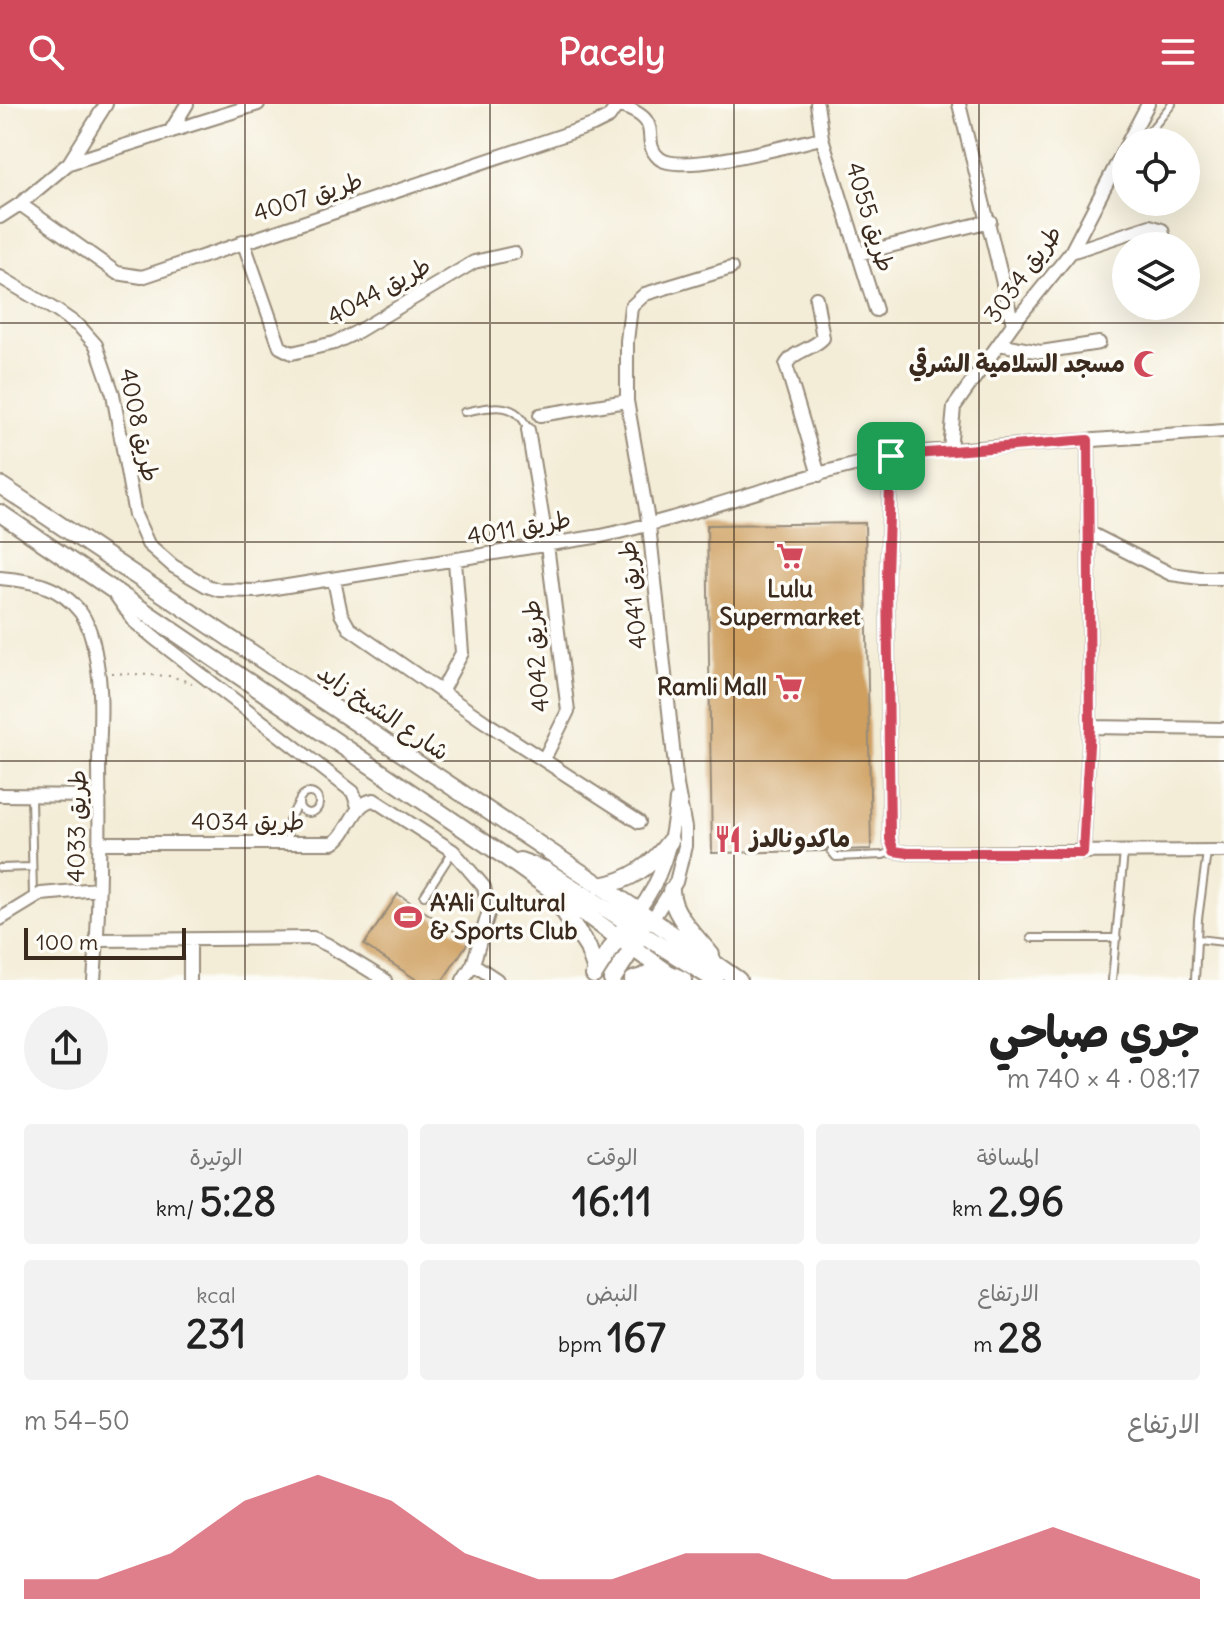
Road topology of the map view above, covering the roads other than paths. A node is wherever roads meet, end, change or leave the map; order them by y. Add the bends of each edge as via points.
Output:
1 (106, 104) edge
2 (187, 104) edge
3 (258, 104) edge
4 (817, 104) edge
5 (959, 104) edge
6 (1148, 104) edge
7 (1172, 104) edge
8 (618, 105) edge
9 (1135, 128) edge
10 (1152, 128) edge
11 (170, 132) junction
12 (822, 138) junction
13 (69, 163) junction
14 (1112, 172) edge
15 (20, 204) junction
16 (0, 217) edge
17 (990, 221) junction
18 (1132, 232) edge
19 (1162, 232) edge
20 (1112, 239) edge
21 (243, 241) junction
22 (1071, 252) junction
23 (514, 253) dead end
24 (858, 254) junction
25 (731, 268) dead end
26 (0, 277) edge
27 (816, 298) dead end
28 (876, 310) dead end
29 (1013, 324) junction
30 (1099, 343) dead end
31 (999, 344) junction
32 (627, 401) junction
33 (464, 412) dead end
34 (540, 415) dead end
35 (528, 430) joint
36 (1224, 431) edge
37 (1088, 440) junction
38 (950, 450) junction
39 (891, 456) junction
40 (819, 475) junction
41 (0, 485) edge
42 (0, 513) edge
43 (649, 526) junction
44 (1088, 532) junction
45 (547, 545) junction
46 (455, 561) junction
47 (0, 578) edge
48 (1224, 578) edge
49 (334, 580) junction
50 (111, 588) junction
51 (219, 590) joint
52 (441, 692) junction
53 (1090, 727) junction
54 (1224, 729) edge
55 (544, 759) junction
56 (677, 785) junction
57 (0, 795) edge
58 (31, 796) junction
59 (100, 796) junction
60 (299, 800) dead end
61 (359, 809) junction
62 (639, 822) dead end
63 (670, 841) junction
64 (99, 843) junction
65 (287, 843) junction
66 (892, 845) junction
67 (453, 851) junction
68 (831, 851) dead end
69 (1207, 851) junction
70 (1224, 851) edge
71 (1124, 852) junction
72 (1083, 853) junction
73 (510, 860) junction
74 (32, 867) junction
75 (0, 868) edge
76 (545, 885) junction
77 (600, 886) junction
78 (98, 889) junction
79 (671, 891) junction
80 (424, 896) dead end
81 (33, 898) junction
82 (0, 919) edge
83 (638, 927) junction
84 (618, 937) junction
85 (1031, 938) dead end
86 (1117, 938) junction
87 (1198, 939) junction
88 (98, 940) junction
89 (190, 940) junction
90 (1224, 942) edge
91 (473, 964) junction
92 (719, 975) edge
93 (593, 976) edge
94 (675, 977) edge
95 (94, 980) edge
96 (190, 980) edge
97 (385, 980) edge
98 (463, 980) edge
99 (497, 980) edge
100 (612, 980) edge
101 (633, 980) edge
102 (738, 980) edge
103 (1112, 980) edge
104 (1195, 980) edge

1 - 13 street
2 - 11 street
3 - 11 street
4 - 12 street, طريق 4055
5 - 17 street
6 - 9 street, طريق 3034
7 - 10 lane
8 - 12 street, طريق 4055 via 648,122 653,150 668,163 731,158
8 - 21 street, طريق 4007 via 593,125
11 - 13 street
12 - 24 street, طريق 4055
13 - 15 street
14 - 22 street, طريق 3034
15 - 16 street
15 - 21 street, طريق 4007 via 117,273 133,277
17 - 24 street
17 - 29 street
18 - 19 street via 1150,226
20 - 22 street
21 - 23 street, طريق 4044 via 280,347 292,353 355,333 474,262
22 - 29 street, طريق 3034
24 - 28 street, طريق 4055
25 - 32 street, طريق 4041 via 636,300 627,341
26 - 51 street, طريق 4008 via 80,327 96,345 113,394 143,536 173,566
27 - 40 street via 823,338 786,365
29 - 31 street, طريق 3034
30 - 31 street, طريق 3034 via 1041,352
31 - 38 street, طريق 3034 via 954,407
32 - 34 street
32 - 43 street, طريق 4041
33 - 35 lane via 508,408 521,416
35 - 45 street, طريق 4042
36 - 37 street, طريق 4011
37 - 38 street, طريق 4011
37 - 44 street
38 - 39 street, طريق 4011
39 - 40 street, طريق 4011
39 - 66 street via 887,575
40 - 43 street, طريق 4011
41 - 77 main road, شارع الشيخ زايد
42 - 50 main road, شارع الشيخ زايد
43 - 45 street, طريق 4011
43 - 56 street, طريق 4041
44 - 48 street via 1171,574
44 - 53 street
45 - 46 street, طريق 4011
45 - 55 street, طريق 4042 via 568,711
46 - 49 street, طريق 4011
46 - 52 street via 462,653
47 - 59 street, طريق 4033 via 51,588 82,614 91,632 99,673
49 - 51 street, طريق 4011 via 256,591
49 - 52 street, طريق 4042 via 349,628
50 - 61 street via 135,622 353,792
50 - 73 main road, شارع الشيخ زايد
52 - 55 street, طريق 4042
53 - 54 street
53 - 72 street
55 - 62 street, طريق 4042
56 - 63 street, طريق 4041
56 - 79 street, طريق 4041 via 685,846
57 - 58 street
58 - 59 street
58 - 74 lane
59 - 64 street, طريق 4033
60 - 65 lane via 289,820
61 - 65 street, طريق 4034 via 333,843
61 - 67 street, طريق 4034 via 374,800
63 - 77 main road via 637,874
63 - 83 street, طريق 4041
64 - 65 street, طريق 4034
64 - 78 street, طريق 4033
66 - 68 lane via 887,855 836,857
66 - 72 street via 908,853
67 - 80 lane
67 - 91 street via 484,887 488,900
69 - 70 street
69 - 71 street
69 - 87 lane
71 - 72 street
71 - 86 lane
73 - 76 main road, شارع الشيخ زايد
73 - 83 main road via 545,870
74 - 75 lane
74 - 81 lane
76 - 84 main road, شارع الشيخ زايد
76 - 93 main road via 588,948
77 - 83 main road, شارع الشيخ زايد
78 - 81 street
78 - 88 street, طريق 4033
79 - 83 street, طريق 4041
79 - 92 main road via 672,902
81 - 82 street
83 - 84 main road, شارع الشيخ زايد
83 - 92 main road, شارع الشيخ زايد
83 - 94 main road, شارع الشيخ زايد
83 - 100 main road, طريق 4041
84 - 93 main road
85 - 86 lane
86 - 103 lane
87 - 90 lane
87 - 104 lane
88 - 89 street
88 - 95 street, طريق 4033
89 - 96 street
89 - 97 street via 313,938
91 - 98 street
91 - 99 street
92 - 102 main road, شارع الشيخ زايد
94 - 101 main road via 651,974

